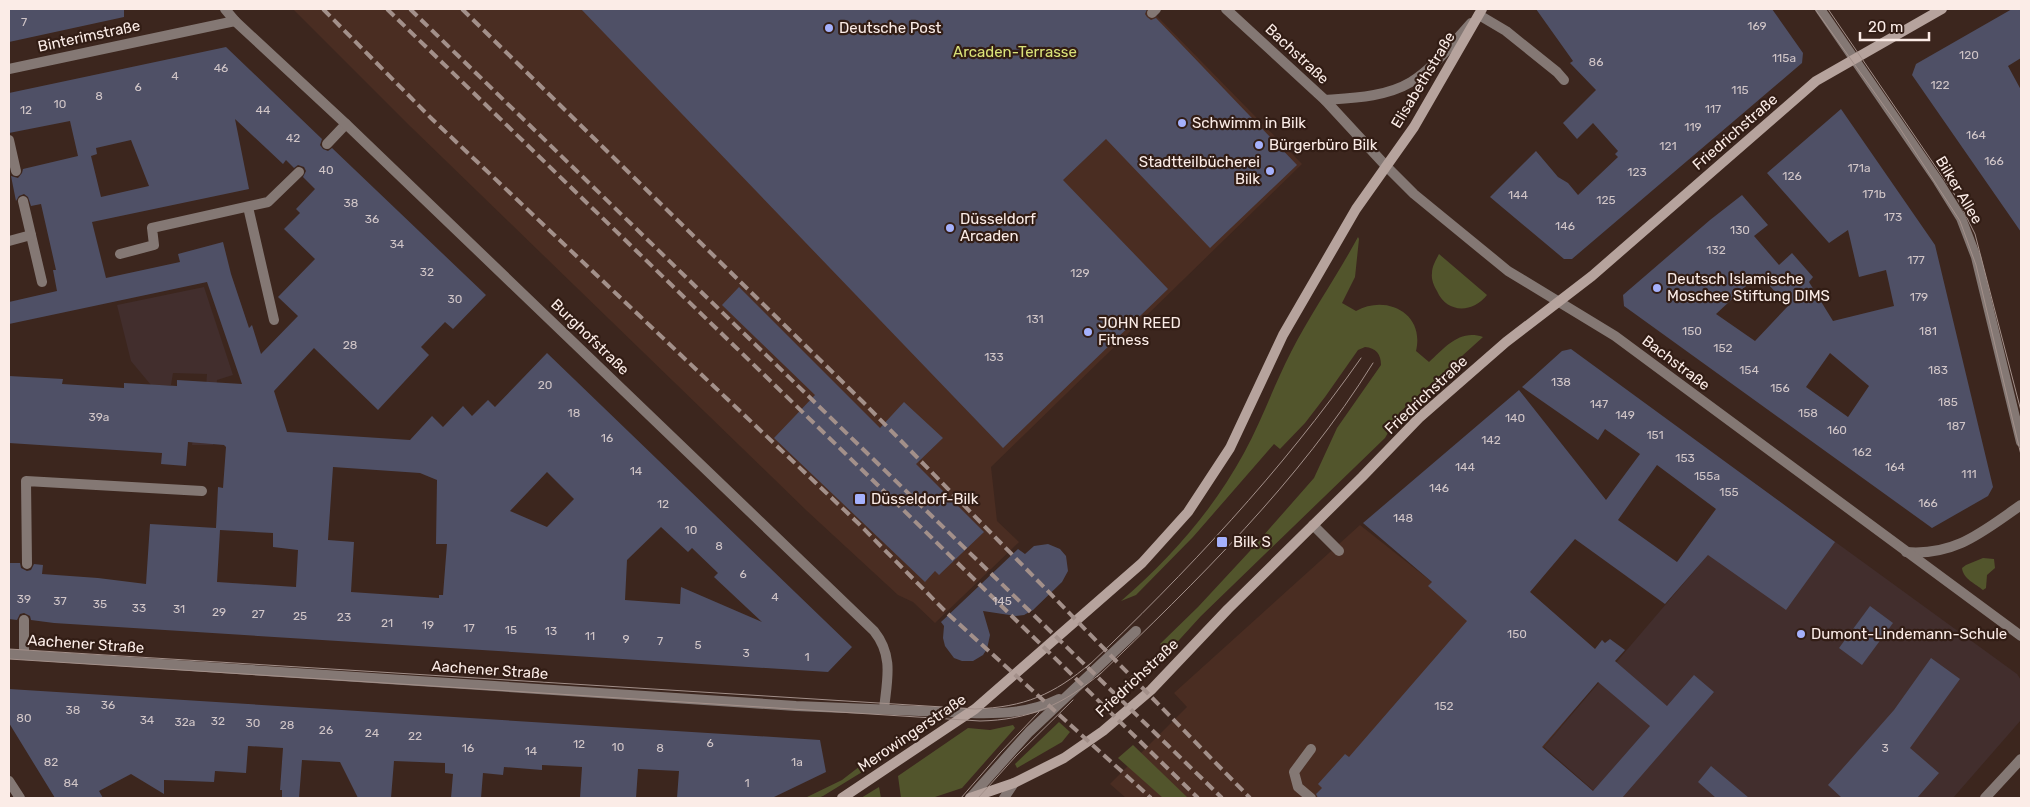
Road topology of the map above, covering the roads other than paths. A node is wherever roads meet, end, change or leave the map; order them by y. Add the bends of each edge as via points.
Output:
1 (225, 9) edge
2 (1226, 9) edge
3 (1820, 9) edge
4 (1942, 9) edge
5 (1480, 12) edge
6 (235, 21) junction
7 (1851, 61) junction
8 (9, 69) edge
9 (1564, 80) dead end
10 (1325, 100) junction
11 (346, 124) junction
12 (9, 140) edge
13 (327, 144) dead end
14 (1386, 166) junction
15 (16, 171) dead end
16 (299, 172) dead end
17 (23, 201) dead end
18 (248, 207) junction
19 (31, 235) junction
20 (9, 241) edge
21 (120, 254) dead end
22 (42, 282) dead end
23 (1559, 302) junction
24 (274, 320) dead end
25 (2021, 442) edge
26 (202, 492) dead end
27 (2021, 505) edge
28 (1313, 525) junction
29 (1340, 551) dead end
30 (1906, 552) junction
31 (27, 564) dead end
32 (24, 620) dead end
33 (1136, 631) dead end
34 (2021, 636) edge
35 (9, 654) edge
36 (24, 655) junction
37 (1066, 696) junction
38 (884, 709) junction
39 (969, 713) junction
40 (1311, 749) dead end
41 (2021, 759) edge
42 (9, 781) edge
43 (1014, 782) junction
44 (20, 798) edge
45 (842, 798) edge
46 (970, 798) edge
47 (1004, 798) edge
48 (1311, 798) edge
49 (1985, 798) edge

1 - 6 street, Burghofstraße
2 - 10 street, Bachstraße
3 - 7 street, Bilker Allee
4 - 7 main road, Friedrichstraße
5 - 9 street
5 - 10 street, Bachstraße via 1425,72 1410,83 1375,95
5 - 14 main road, Elisabethstraße via 1426,107
6 - 8 street, Binterimstraße
6 - 11 street, Burghofstraße
7 - 23 main road, Friedrichstraße via 1816,81
7 - 25 street, Bilker Allee via 1952,202 1970,237
10 - 14 street, Bachstraße
11 - 13 street
11 - 38 street, Burghofstraße via 874,631 888,660
12 - 15 street
14 - 23 street, Bachstraße via 1414,194 1508,271
14 - 39 main road, Merowingerstraße via 1356,209 1300,306 1275,351 1230,448 1188,512 1142,563
16 - 18 street via 268,202
17 - 19 street
18 - 21 street via 152,228 154,245
18 - 24 street
19 - 20 street
19 - 22 street
23 - 28 main road, Friedrichstraße via 1506,342 1419,418
23 - 30 street, Bachstraße via 1615,336
26 - 31 street via 26,481
27 - 30 street via 1964,543 1933,552
28 - 29 street
28 - 43 main road, Friedrichstraße via 1138,701 1064,758
30 - 34 street, Bachstraße
32 - 36 street
33 - 37 street
35 - 36 street, Aachener Straße
36 - 38 street, Aachener Straße via 796,706
37 - 39 street, Aachener Straße via 1032,709 993,714
37 - 46 street
38 - 39 street, Aachener Straße
39 - 45 main road, Merowingerstraße
40 - 48 street via 1296,767 1294,776 1298,787
41 - 49 street
42 - 44 street
43 - 46 main road
43 - 47 street

